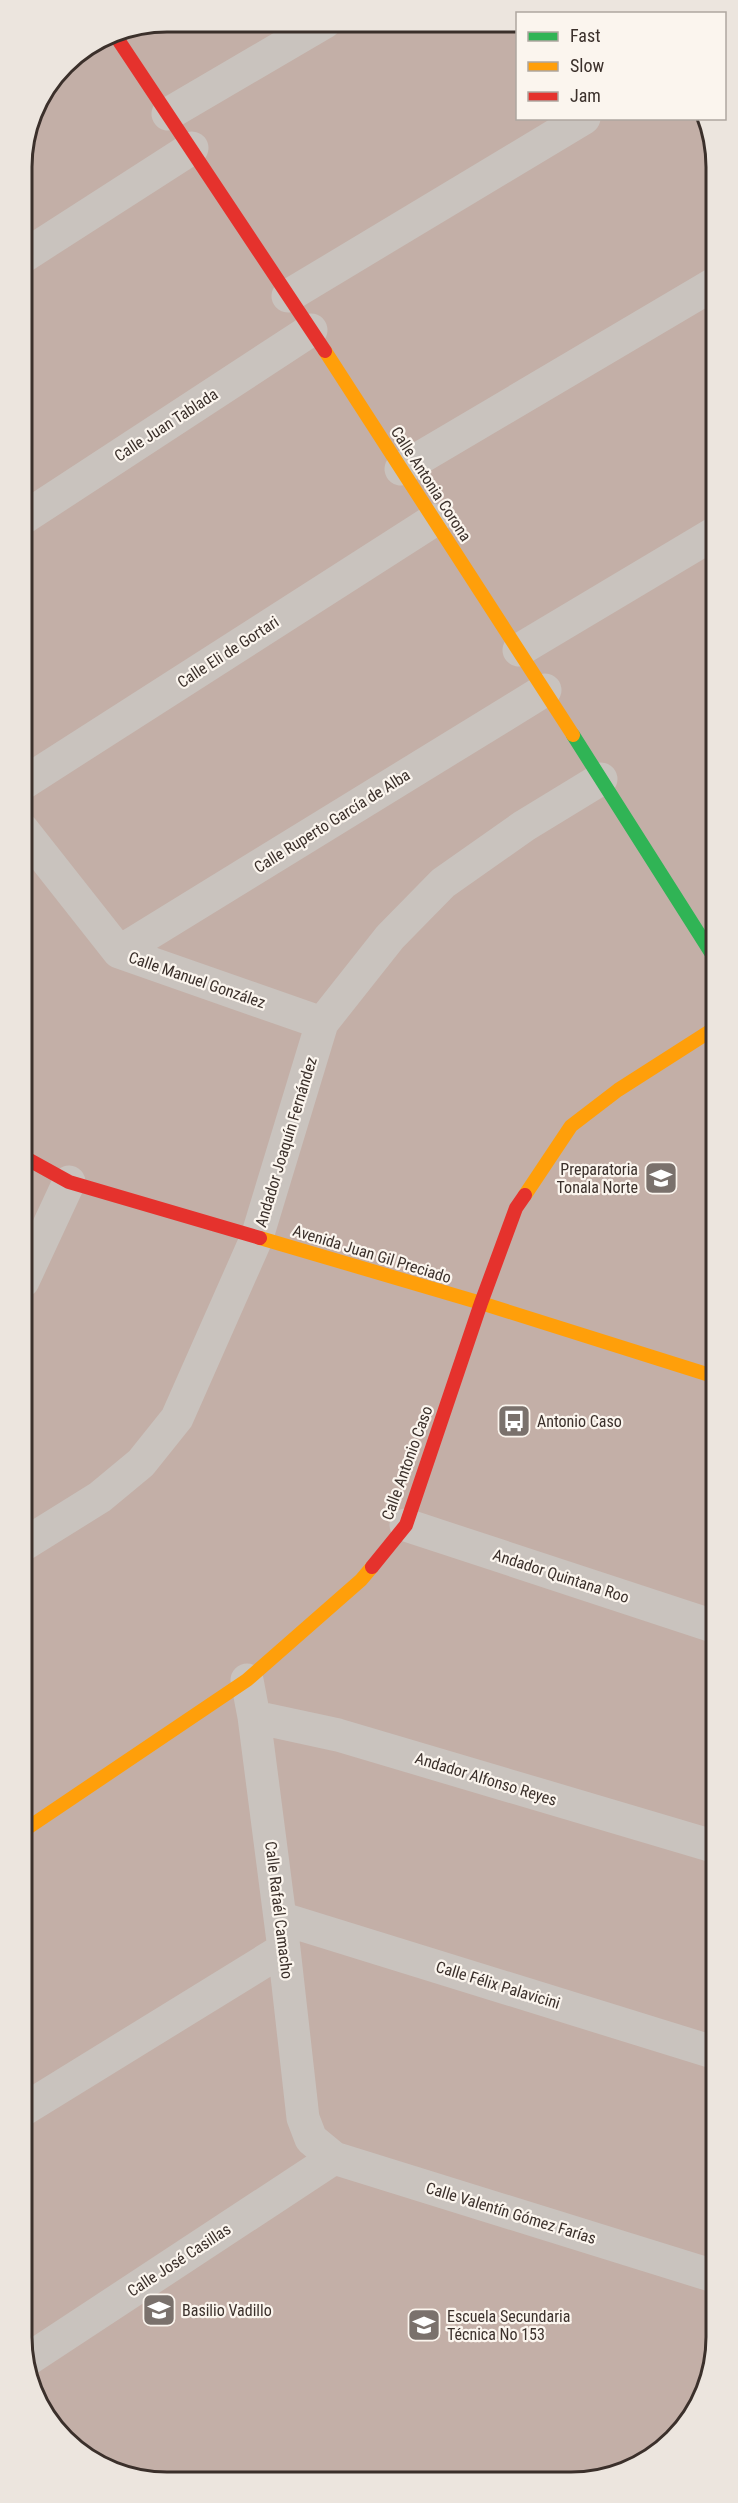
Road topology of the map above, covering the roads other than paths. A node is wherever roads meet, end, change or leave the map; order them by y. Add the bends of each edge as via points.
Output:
1 (308, 32) edge
2 (118, 41) edge
3 (168, 114) junction
4 (581, 120) edge
5 (192, 148) junction
6 (32, 251) edge
7 (706, 289) edge
8 (288, 296) junction
9 (310, 330) junction
10 (401, 469) junction
11 (32, 512) edge
12 (434, 520) junction
13 (706, 539) edge
14 (519, 650) junction
15 (545, 690) junction
16 (32, 778) edge
17 (601, 779) junction
18 (32, 842) edge
19 (706, 945) edge
20 (118, 952) junction
21 (322, 1023) junction
22 (706, 1034) edge
23 (32, 1162) edge
24 (69, 1182) junction
25 (257, 1237) junction
26 (32, 1260) edge
27 (481, 1303) junction
28 (706, 1374) edge
29 (406, 1525) junction
30 (32, 1539) edge
31 (706, 1624) edge
32 (247, 1680) junction
33 (254, 1717) junction
34 (32, 1825) edge
35 (706, 1844) edge
36 (282, 1933) junction
37 (706, 2050) edge
38 (32, 2104) edge
39 (322, 2149) junction
40 (706, 2273) edge
41 (33, 2355) edge

1 - 3 street
2 - 3 street, Calle Antonia Corona
3 - 5 street, Calle Antonia Corona
4 - 8 street
5 - 6 street
5 - 8 street, Calle Antonia Corona
7 - 10 street
8 - 9 street, Calle Antonia Corona
9 - 10 street, Calle Antonia Corona
9 - 11 street, Calle Juan Tablada
10 - 12 street, Calle Antonia Corona
12 - 14 street, Calle Antonia Corona
12 - 16 street, Calle Eli de Gortari
13 - 14 street
14 - 15 street, Calle Antonia Corona
15 - 17 street, Calle Antonia Corona
15 - 20 street, Calle Ruperto García de Alba
17 - 19 street, Calle Antonia Corona
17 - 21 street, Andador Joaquín Fernández via 524,826 443,883 390,937
18 - 20 street, Calle Manuel González
20 - 21 street, Calle Manuel González
21 - 25 street, Andador Joaquín Fernández
22 - 27 street, Calle Antonio Caso via 618,1090 571,1126 516,1208
23 - 24 street, Avenida Juan Gil Preciado
24 - 25 street, Avenida Juan Gil Preciado
24 - 26 street
25 - 27 street, Avenida Juan Gil Preciado
25 - 30 street, Andador Joaquín Fernández via 177,1418 141,1463 100,1497
27 - 28 street, Avenida Juan Gil Preciado
27 - 29 street, Calle Antonio Caso
29 - 31 street, Andador Quintana Roo
29 - 32 street, Calle Antonio Caso via 361,1580
32 - 33 street, Calle Rafaél Camacho
32 - 34 street, Calle Antonio Caso
33 - 35 street, Andador Alfonso Reyes via 338,1735
33 - 36 street, Calle Rafaél Camacho
36 - 37 street, Calle Félix Palavicini
36 - 38 street
36 - 39 street, Calle Rafaél Camacho via 303,2118
39 - 40 street, Calle Valentín Gómez Farías
39 - 41 street, Calle José Casillas

